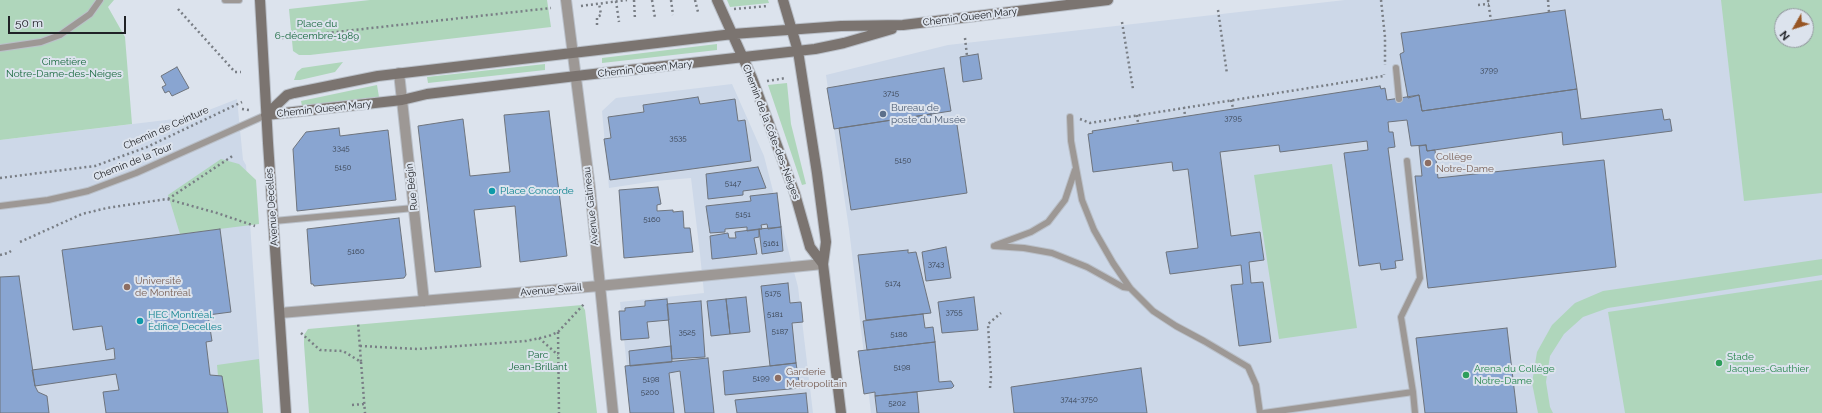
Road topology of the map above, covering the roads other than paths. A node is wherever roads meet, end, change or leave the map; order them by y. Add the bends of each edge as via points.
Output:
1 (100, 0) edge
2 (225, 0) edge
3 (239, 0) edge
4 (260, 0) edge
5 (566, 0) edge
6 (717, 0) edge
7 (783, 0) edge
8 (1108, 0) edge
9 (904, 25) junction
10 (794, 30) junction
11 (733, 34) junction
12 (0, 48) edge
13 (798, 51) junction
14 (573, 52) junction
15 (743, 58) junction
16 (1396, 68) dead end
17 (399, 73) junction
18 (576, 76) junction
19 (1399, 99) dead end
20 (402, 100) junction
21 (266, 115) junction
22 (1073, 117) road end
23 (1407, 161) dead end
24 (1075, 169) junction
25 (0, 206) edge
26 (414, 208) junction
27 (274, 221) junction
28 (823, 264) junction
29 (599, 286) junction
30 (1130, 288) junction
31 (424, 301) junction
32 (280, 313) junction
33 (1413, 392) junction
34 (286, 413) edge
35 (613, 413) edge
36 (841, 413) edge
37 (1260, 413) edge
38 (1264, 413) edge
39 (1415, 413) edge

1 - 12 lane via 90,14 60,35 41,42
2 - 3 lane
4 - 21 street, Avenue Decelles
5 - 14 street, Avenue Gatineau
6 - 11 street, Chemin de la Côte-des-Neiges
7 - 10 street
8 - 9 street, Chemin Queen Mary
9 - 10 street, Chemin Queen Mary
9 - 13 street, Chemin Queen Mary via 844,43
10 - 11 street, Chemin Queen Mary
10 - 13 street
11 - 14 street, Chemin Queen Mary
11 - 15 street, Chemin de la Côte-des-Neiges
13 - 15 street, Chemin Queen Mary
13 - 28 street via 826,242
14 - 17 street, Chemin Queen Mary
14 - 18 street, Avenue Gatineau
15 - 18 street, Chemin Queen Mary
15 - 28 street, Chemin de la Côte-des-Neiges via 795,194 810,247
16 - 19 lane
17 - 20 street, Rue Bégin
17 - 21 street, Chemin Queen Mary via 294,93
18 - 20 street, Chemin Queen Mary via 427,94
18 - 29 street, Avenue Gatineau
20 - 21 street, Chemin Queen Mary
20 - 26 street, Rue Bégin
21 - 25 lane, Chemin de la Tour via 136,173 95,188 48,200
21 - 27 street, Avenue Decelles
22 - 24 lane via 1070,134
23 - 33 lane via 1420,278 1401,317
24 - 30 lane via 1082,200 1094,230
24 - 30 lane via 1065,200 1048,222 1031,232 994,246 1024,248 1052,254 1087,267 1123,287
26 - 27 lane
26 - 31 street, Rue Bégin
27 - 32 street, Avenue Decelles
28 - 29 street, Avenue Swail
28 - 36 street
29 - 31 street, Avenue Swail
29 - 35 street, Avenue Gatineau
30 - 37 lane via 1165,319 1248,367 1256,385
31 - 32 street, Avenue Swail
32 - 34 street, Avenue Decelles
33 - 38 lane
33 - 39 lane

